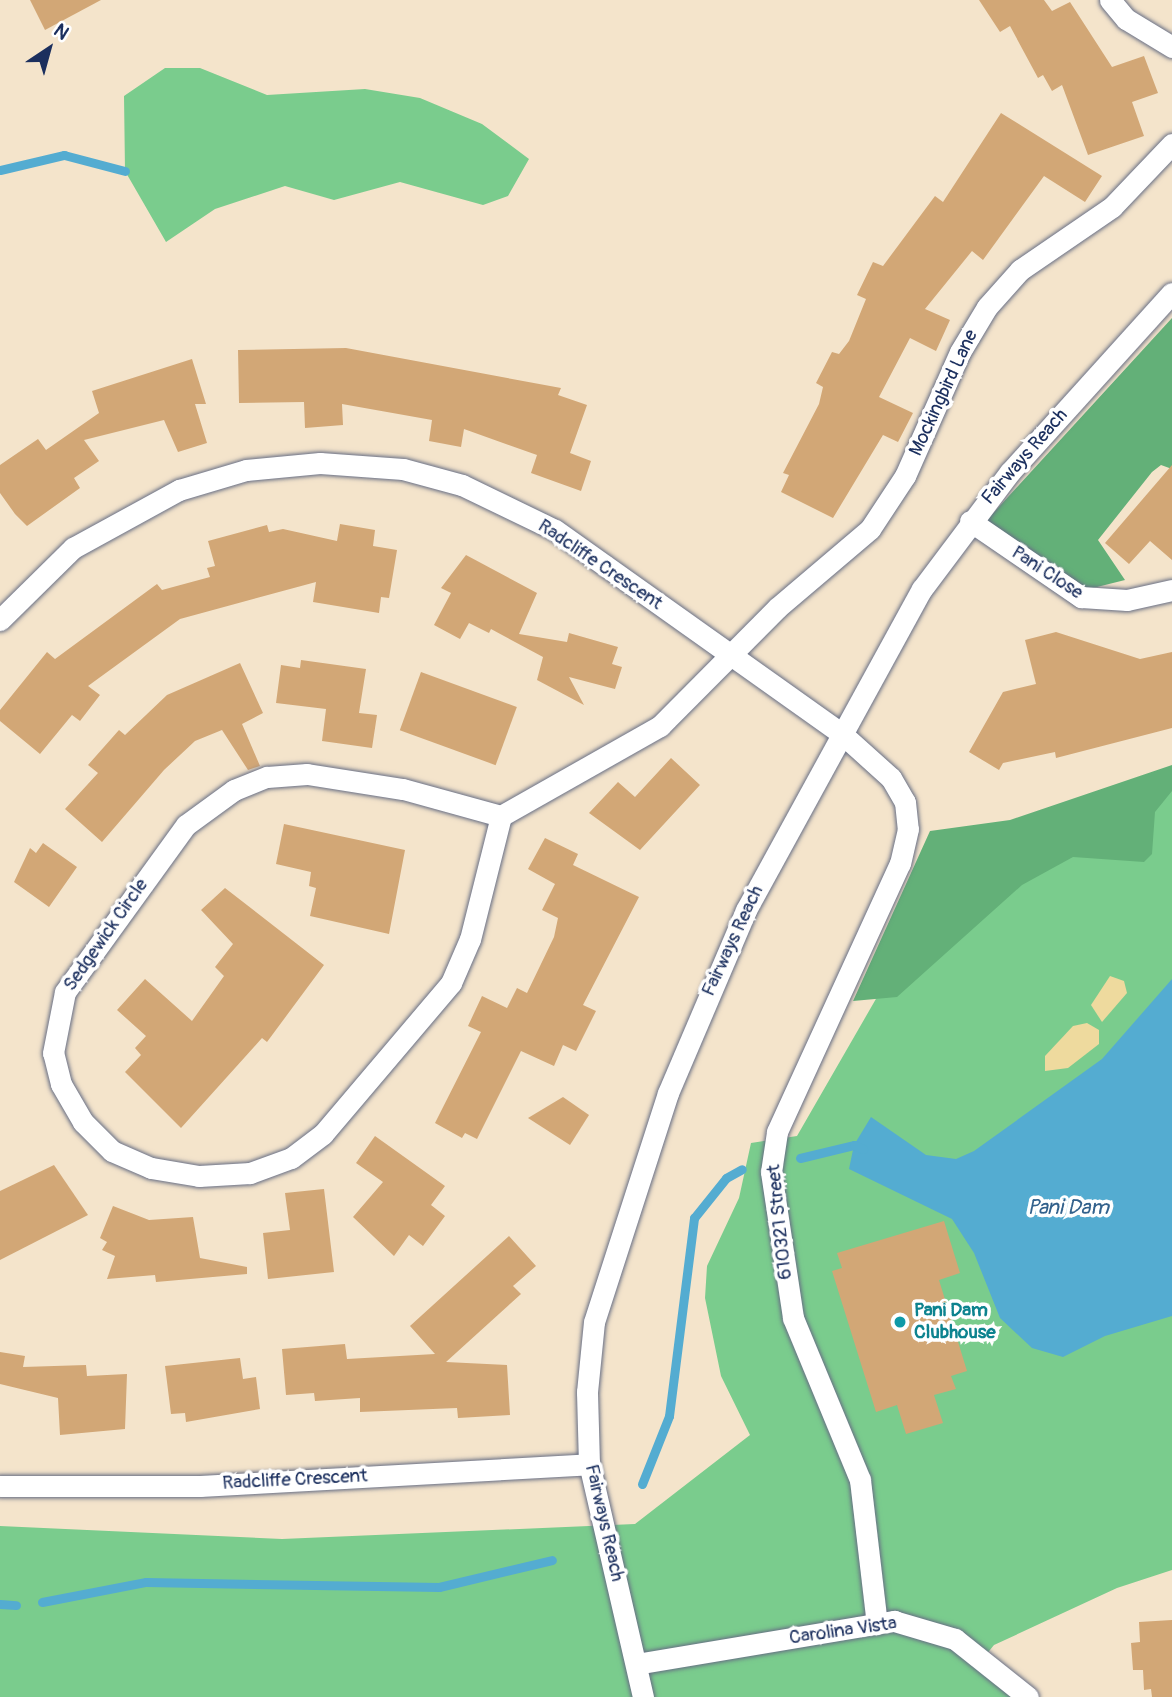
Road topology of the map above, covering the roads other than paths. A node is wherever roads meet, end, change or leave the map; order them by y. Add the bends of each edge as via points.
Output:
1 (1110, 0) edge
2 (1172, 47) edge
3 (1172, 144) edge
4 (1172, 293) edge
5 (970, 521) junction
6 (1172, 590) edge
7 (0, 620) edge
8 (730, 654) junction
9 (841, 733) junction
10 (501, 816) junction
11 (589, 1464) junction
12 (0, 1486) edge
13 (877, 1624) junction
14 (636, 1664) junction
15 (643, 1697) edge
16 (1028, 1697) edge

1 - 2 street via 1126,19
3 - 8 street, Mockingbird Lane via 1112,207 1020,270 987,307 960,352 905,476 870,529
4 - 5 street, Fairways Reach
5 - 6 street, Pani Close via 1081,597 1127,600
5 - 9 street, Fairways Reach via 922,589
7 - 8 street, Radcliffe Crescent via 74,548 127,514 178,490 246,470 320,463 403,469 506,504 555,530
8 - 9 street, Radcliffe Crescent
8 - 10 street via 660,726
9 - 11 street, Fairways Reach via 741,923 638,1178 594,1322
9 - 13 street, 610321 Street via 891,778 905,802 908,829 862,955 778,1132 771,1172 793,1318 860,1480
10 - 10 street, Sedgewick Circle via 403,789 307,774 267,777 208,806 186,825 65,992 53,1053 61,1084 83,1122 112,1151 151,1168 199,1176 250,1173 291,1158 332,1125 451,983 470,939
11 - 12 street, Radcliffe Crescent via 200,1486
11 - 14 street, Fairways Reach
13 - 14 street, Carolina Vista
13 - 16 street, Carolina Vista via 936,1629 979,1654
14 - 15 street, Fairways Reach

